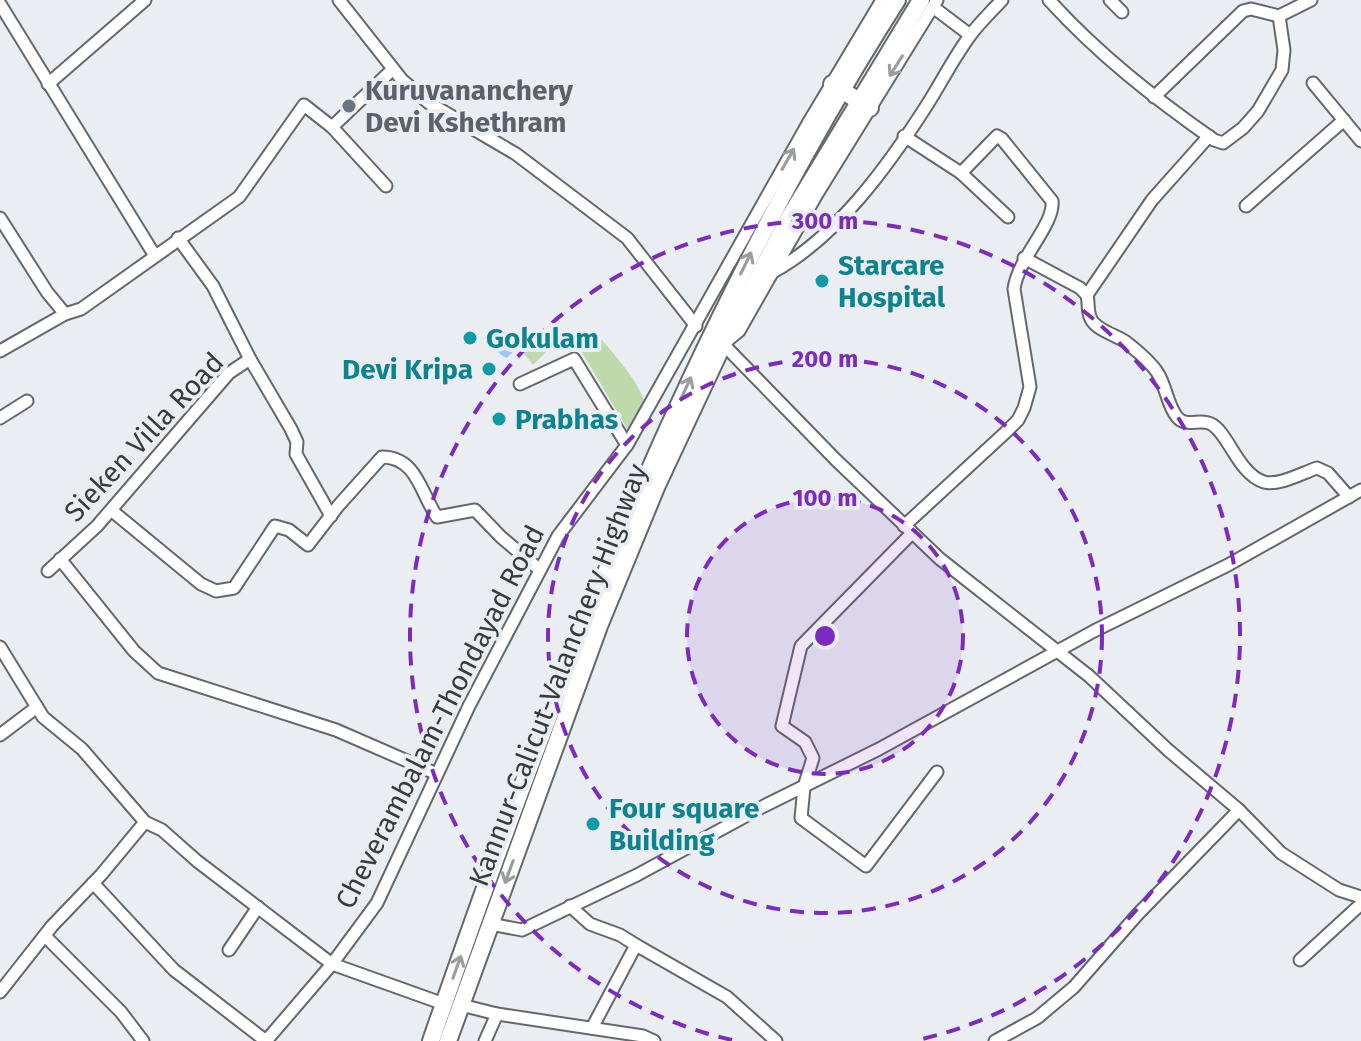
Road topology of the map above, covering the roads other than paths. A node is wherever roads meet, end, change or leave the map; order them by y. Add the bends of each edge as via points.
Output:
1 (145, 0) edge
2 (339, 0) edge
3 (882, 0) edge
4 (897, 0) edge
5 (1002, 0) edge
6 (1049, 0) edge
7 (1110, 0) edge
8 (1311, 0) edge
9 (930, 2) edge
10 (0, 4) edge
11 (1122, 12) dead end
12 (1279, 16) junction
13 (970, 35) junction
14 (393, 69) junction
15 (1313, 83) dead end
16 (48, 84) junction
17 (837, 88) junction
18 (1154, 97) junction
19 (865, 105) junction
20 (1344, 120) junction
21 (332, 127) junction
22 (904, 136) junction
23 (1209, 136) junction
24 (1361, 141) edge
25 (961, 173) junction
26 (386, 186) dead end
27 (1246, 206) dead end
28 (1008, 217) dead end
29 (0, 218) edge
30 (178, 238) junction
31 (155, 256) junction
32 (1024, 258) junction
33 (773, 272) junction
34 (1087, 295) junction
35 (65, 314) junction
36 (696, 326) junction
37 (723, 344) junction
38 (0, 351) edge
39 (250, 359) junction
40 (520, 384) dead end
41 (27, 401) dead end
42 (0, 418) edge
43 (627, 445) junction
44 (1361, 490) edge
45 (1349, 497) junction
46 (111, 510) junction
47 (331, 516) junction
48 (908, 529) junction
49 (60, 559) junction
50 (540, 570) junction
51 (48, 571) dead end
52 (0, 647) edge
53 (1059, 651) junction
54 (37, 707) junction
55 (0, 735) edge
56 (937, 772) dead end
57 (437, 774) junction
58 (804, 787) junction
59 (1239, 810) junction
60 (145, 822) junction
61 (93, 883) junction
62 (1361, 897) edge
63 (1361, 904) edge
64 (570, 906) junction
65 (258, 907) junction
66 (490, 924) junction
67 (46, 937) junction
68 (636, 945) junction
69 (229, 950) dead end
70 (1300, 960) dead end
71 (332, 964) junction
72 (0, 992) edge
73 (444, 1004) junction
74 (461, 1005) junction
75 (497, 1014) junction
76 (594, 1033) edge
77 (143, 1041) edge
78 (266, 1041) edge
79 (431, 1041) edge
80 (448, 1041) edge
81 (485, 1041) edge
82 (654, 1041) edge
83 (776, 1041) edge
84 (995, 1041) edge

1 - 16 street
2 - 14 street
3 - 17 street, Cheverambalam-Thondayad Road
4 - 17 highway, Kannur-Calicut-Valanchery Highway
5 - 13 street
6 - 18 street
7 - 11 street
8 - 12 street
9 - 13 street
9 -> 19 highway, Kannur-Calicut-Valanchery Highway
10 - 16 street
12 - 18 street via 1243,11
12 - 23 street via 1282,70 1243,128 1223,143
13 - 22 street
14 - 21 street
14 - 36 street via 429,103 516,154 627,238
15 - 20 street
16 - 31 street
17 - 19 highway
36 -> 17 street, Cheverambalam-Thondayad Road via 709,296
73 -> 17 highway, Kannur-Calicut-Valanchery Highway via 585,619 645,478 757,239
18 - 23 street
19 - 33 street
19 - 37 highway, Kannur-Calicut-Valanchery Highway via 789,218
20 - 24 street
20 - 27 street
21 - 26 street
21 - 30 street via 304,105 239,197
22 - 25 street
22 - 33 street via 833,226
23 - 34 street via 1152,200
25 - 28 street
25 - 32 street via 997,136 1052,201 1050,217
29 - 35 street
30 - 31 street
30 - 39 street via 213,286
31 - 35 street via 81,309
32 - 34 street
32 - 48 street via 1014,289 1030,387 1024,408
33 - 37 street via 739,331
34 - 45 street via 1094,324 1144,356 1183,422 1214,425 1243,465 1266,483 1317,468
35 - 38 street
36 - 43 street, Cheverambalam-Thondayad Road
37 - 48 street
37 -> 66 highway, Kannur-Calicut-Valanchery Highway via 599,626
39 - 46 street, Sieken Villa Road via 229,373
39 - 47 street, Sieken Villa Road via 291,429 296,454
40 - 43 street via 574,359
41 - 42 street
43 - 50 street, Cheverambalam-Thondayad Road via 558,536
44 - 45 street
45 - 53 street
46 - 47 street via 216,591 234,588 275,526 308,545
46 - 49 street, Sieken Villa Road
47 - 50 street via 382,457 391,457 411,469 437,517 475,510
48 - 53 street
48 - 58 street via 801,646 782,726 805,742 813,758
49 - 51 street, Sieken Villa Road
49 - 57 street via 158,673 336,730
50 - 57 street, Cheverambalam-Thondayad Road
52 - 54 street
53 - 58 street
53 - 59 street
54 - 55 street
54 - 60 street via 82,749
56 - 58 street via 866,866 801,818
57 - 71 street, Cheverambalam-Thondayad Road via 377,903
58 - 64 street
59 - 62 street via 1281,853 1339,890
59 - 84 street via 1074,987 1037,1018
60 - 61 street
60 - 65 street
61 - 67 street
61 - 78 street via 174,970
63 - 70 street
64 - 66 street via 522,930
64 - 68 street via 590,924
65 - 69 street
65 - 71 street
66 - 74 highway, Kannur-Calicut-Valanchery Highway
67 - 72 street
67 - 77 street
68 - 76 street
68 - 83 street via 727,997
71 - 73 street
71 - 78 street, Cheverambalam-Thondayad Road
73 - 79 highway, Kannur-Calicut-Valanchery Highway
74 - 75 street
74 - 80 highway, Kannur-Calicut-Valanchery Highway
75 - 76 street
75 - 81 street
76 - 82 street

